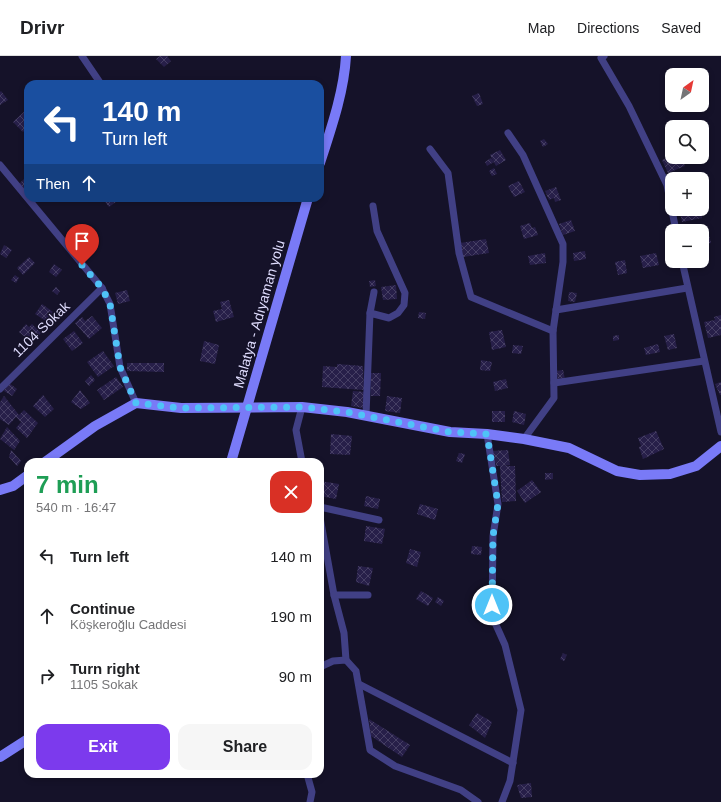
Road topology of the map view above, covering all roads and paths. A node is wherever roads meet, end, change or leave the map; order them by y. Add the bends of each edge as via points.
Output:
1 (82, 56) edge
2 (346, 56) edge
3 (604, 56) edge
4 (98, 80) edge
5 (508, 133) dead end
6 (430, 149) dead end
7 (324, 151) edge
8 (1, 170) edge
9 (24, 197) edge
10 (28, 202) edge
11 (307, 202) edge
12 (373, 206) dead end
13 (675, 224) edge
14 (683, 268) edge
15 (102, 288) junction
16 (687, 288) junction
17 (374, 292) dead end
18 (556, 310) junction
19 (370, 313) junction
20 (553, 331) junction
21 (704, 361) junction
22 (554, 383) junction
23 (0, 389) edge
24 (136, 403) junction
25 (247, 407) junction
26 (302, 407) junction
27 (366, 416) junction
28 (721, 432) edge
29 (487, 434) junction
30 (524, 439) junction
31 (721, 446) edge
32 (50, 458) edge
33 (231, 458) edge
34 (301, 458) edge
35 (24, 478) edge
36 (0, 490) edge
37 (324, 508) edge
38 (379, 520) dead end
39 (324, 539) edge
40 (334, 595) junction
41 (368, 595) dead end
42 (346, 660) junction
43 (324, 664) edge
44 (359, 684) junction
45 (24, 742) edge
46 (0, 757) edge
47 (513, 763) junction
48 (308, 778) edge
49 (310, 802) edge
50 (478, 802) edge
51 (502, 802) edge

1 - 4 street
2 - 7 main road via 345,71
3 - 13 street via 601,58 629,106 667,186
5 - 18 street via 524,155 563,244
6 - 20 street via 448,173 459,253 472,297
8 - 9 street
10 - 15 street
11 - 25 main road, Malatya - Adıyaman yolu
12 - 19 street via 377,231 405,293 404,305 398,313 389,318
14 - 16 street
15 - 23 street, 1104 Sokak
15 - 24 street via 110,304 120,367
16 - 18 street
16 - 21 street
17 - 19 street
18 - 20 street
19 - 27 street
20 - 22 street
21 - 22 street
21 - 28 street
22 - 30 street via 554,398
24 - 25 main road via 181,408
24 - 32 main road via 94,426
25 - 26 main road
25 - 33 main road, Malatya - Adıyaman yolu
26 - 27 main road
26 - 34 street via 296,430
27 - 29 main road via 450,432
29 - 30 main road
29 - 47 street via 498,504 493,536 492,616 505,645 520,710
30 - 31 main road via 569,448 617,471 640,475 670,474 696,466
35 - 36 main road via 13,486
37 - 38 street
39 - 40 street
40 - 41 street
40 - 42 street via 344,633
42 - 43 street
42 - 44 street via 356,671
44 - 47 street
44 - 50 street via 370,750 395,766 461,790
45 - 46 main road
47 - 51 street
48 - 49 street via 312,792

